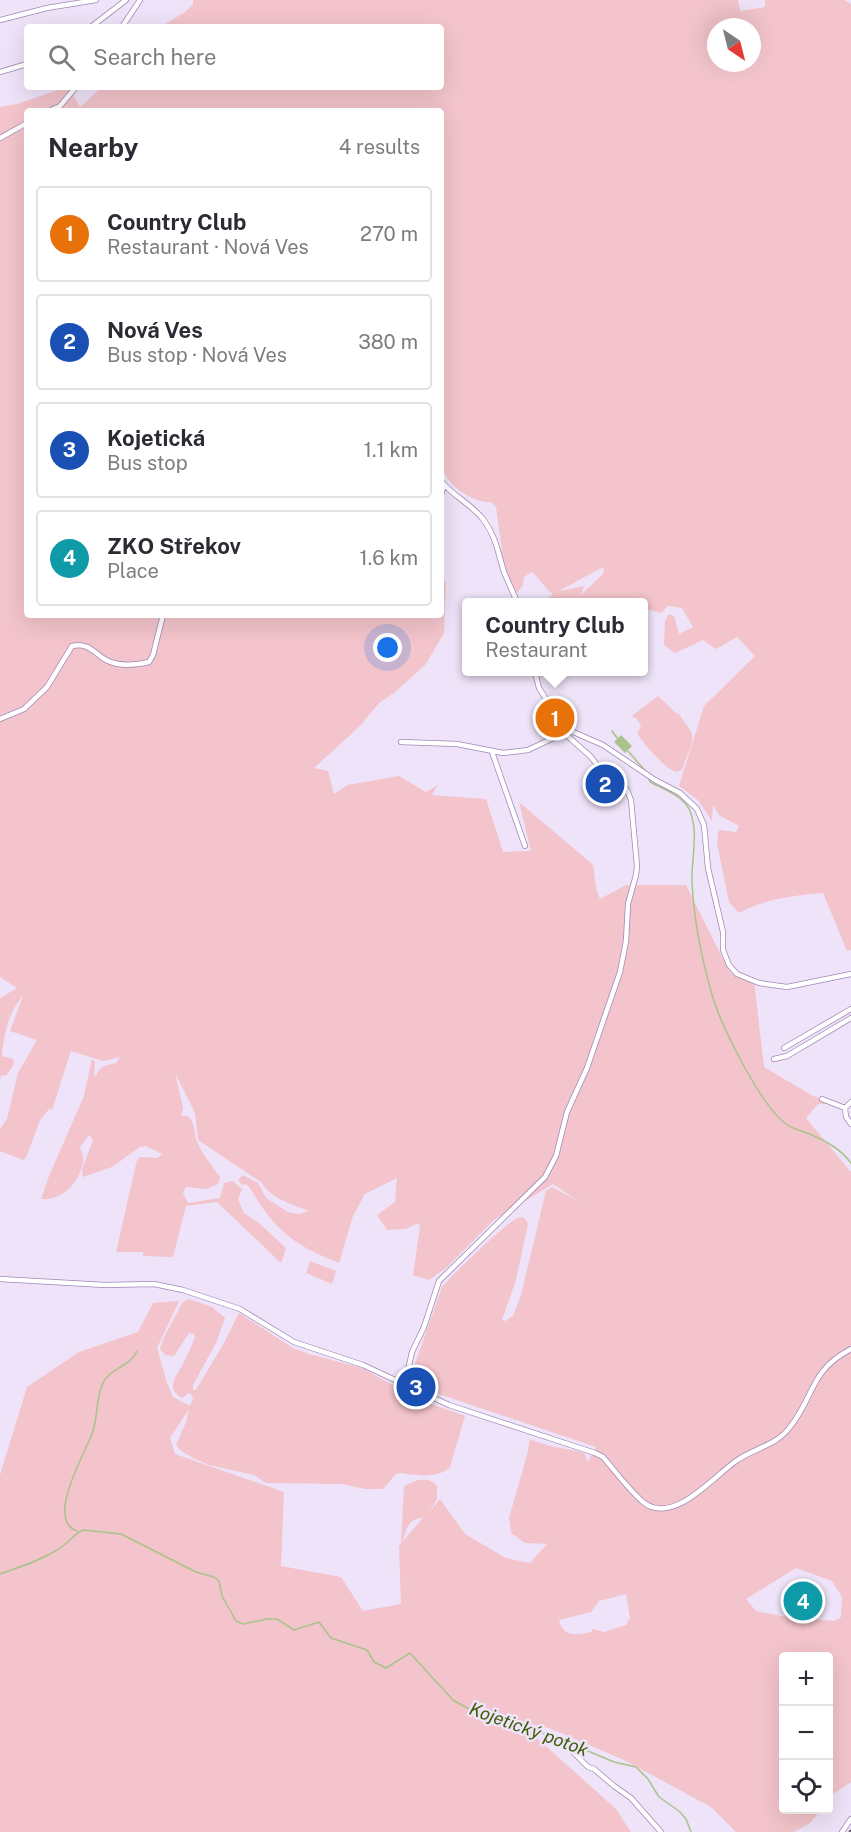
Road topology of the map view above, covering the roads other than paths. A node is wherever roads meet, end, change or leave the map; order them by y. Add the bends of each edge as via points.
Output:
1 (96, 0) edge
2 (126, 0) edge
3 (140, 0) edge
4 (0, 20) edge
5 (95, 24) edge
6 (124, 24) edge
7 (24, 65) edge
8 (0, 72) edge
9 (73, 90) edge
10 (56, 108) edge
11 (24, 125) edge
12 (0, 138) edge
13 (444, 485) edge
14 (515, 598) edge
15 (162, 618) edge
16 (536, 676) edge
17 (558, 718) junction
18 (0, 719) edge
19 (564, 733) junction
20 (401, 742) dead end
21 (492, 752) junction
22 (525, 846) dead end
23 (851, 974) edge
24 (851, 1009) edge
25 (851, 1018) edge
26 (784, 1048) dead end
27 (774, 1059) dead end
28 (822, 1100) dead end
29 (851, 1102) edge
30 (845, 1108) junction
31 (851, 1124) edge
32 (0, 1279) edge
33 (851, 1349) edge
34 (405, 1384) junction
35 (561, 1744) dead end
36 (851, 1820) edge
37 (661, 1832) edge
38 (842, 1832) edge

1 - 4 street
2 - 5 street
3 - 6 street
7 - 8 street
9 - 10 street
11 - 12 street
13 - 14 street via 477,512 489,528
15 - 18 street via 149,662 122,664 108,661 88,646 72,646 47,687 24,709
16 - 17 street
17 - 19 street
17 - 23 street via 571,731 680,793 697,809 705,825 708,868 723,932 723,950 737,974 759,983 787,987
19 - 21 street via 528,750
19 - 34 street via 603,772 618,779 631,800 637,866 620,972 587,1068 567,1112 556,1156 539,1183 439,1281 412,1352
20 - 21 street via 457,744
21 - 22 street
24 - 26 street
25 - 27 street via 787,1056
28 - 30 street
29 - 30 street
30 - 31 street
32 - 34 street via 154,1284 183,1290 240,1309 294,1342
33 - 34 street via 821,1373 785,1434 737,1460 668,1509 645,1503 603,1457 449,1405
35 - 37 street via 631,1798
36 - 38 street

